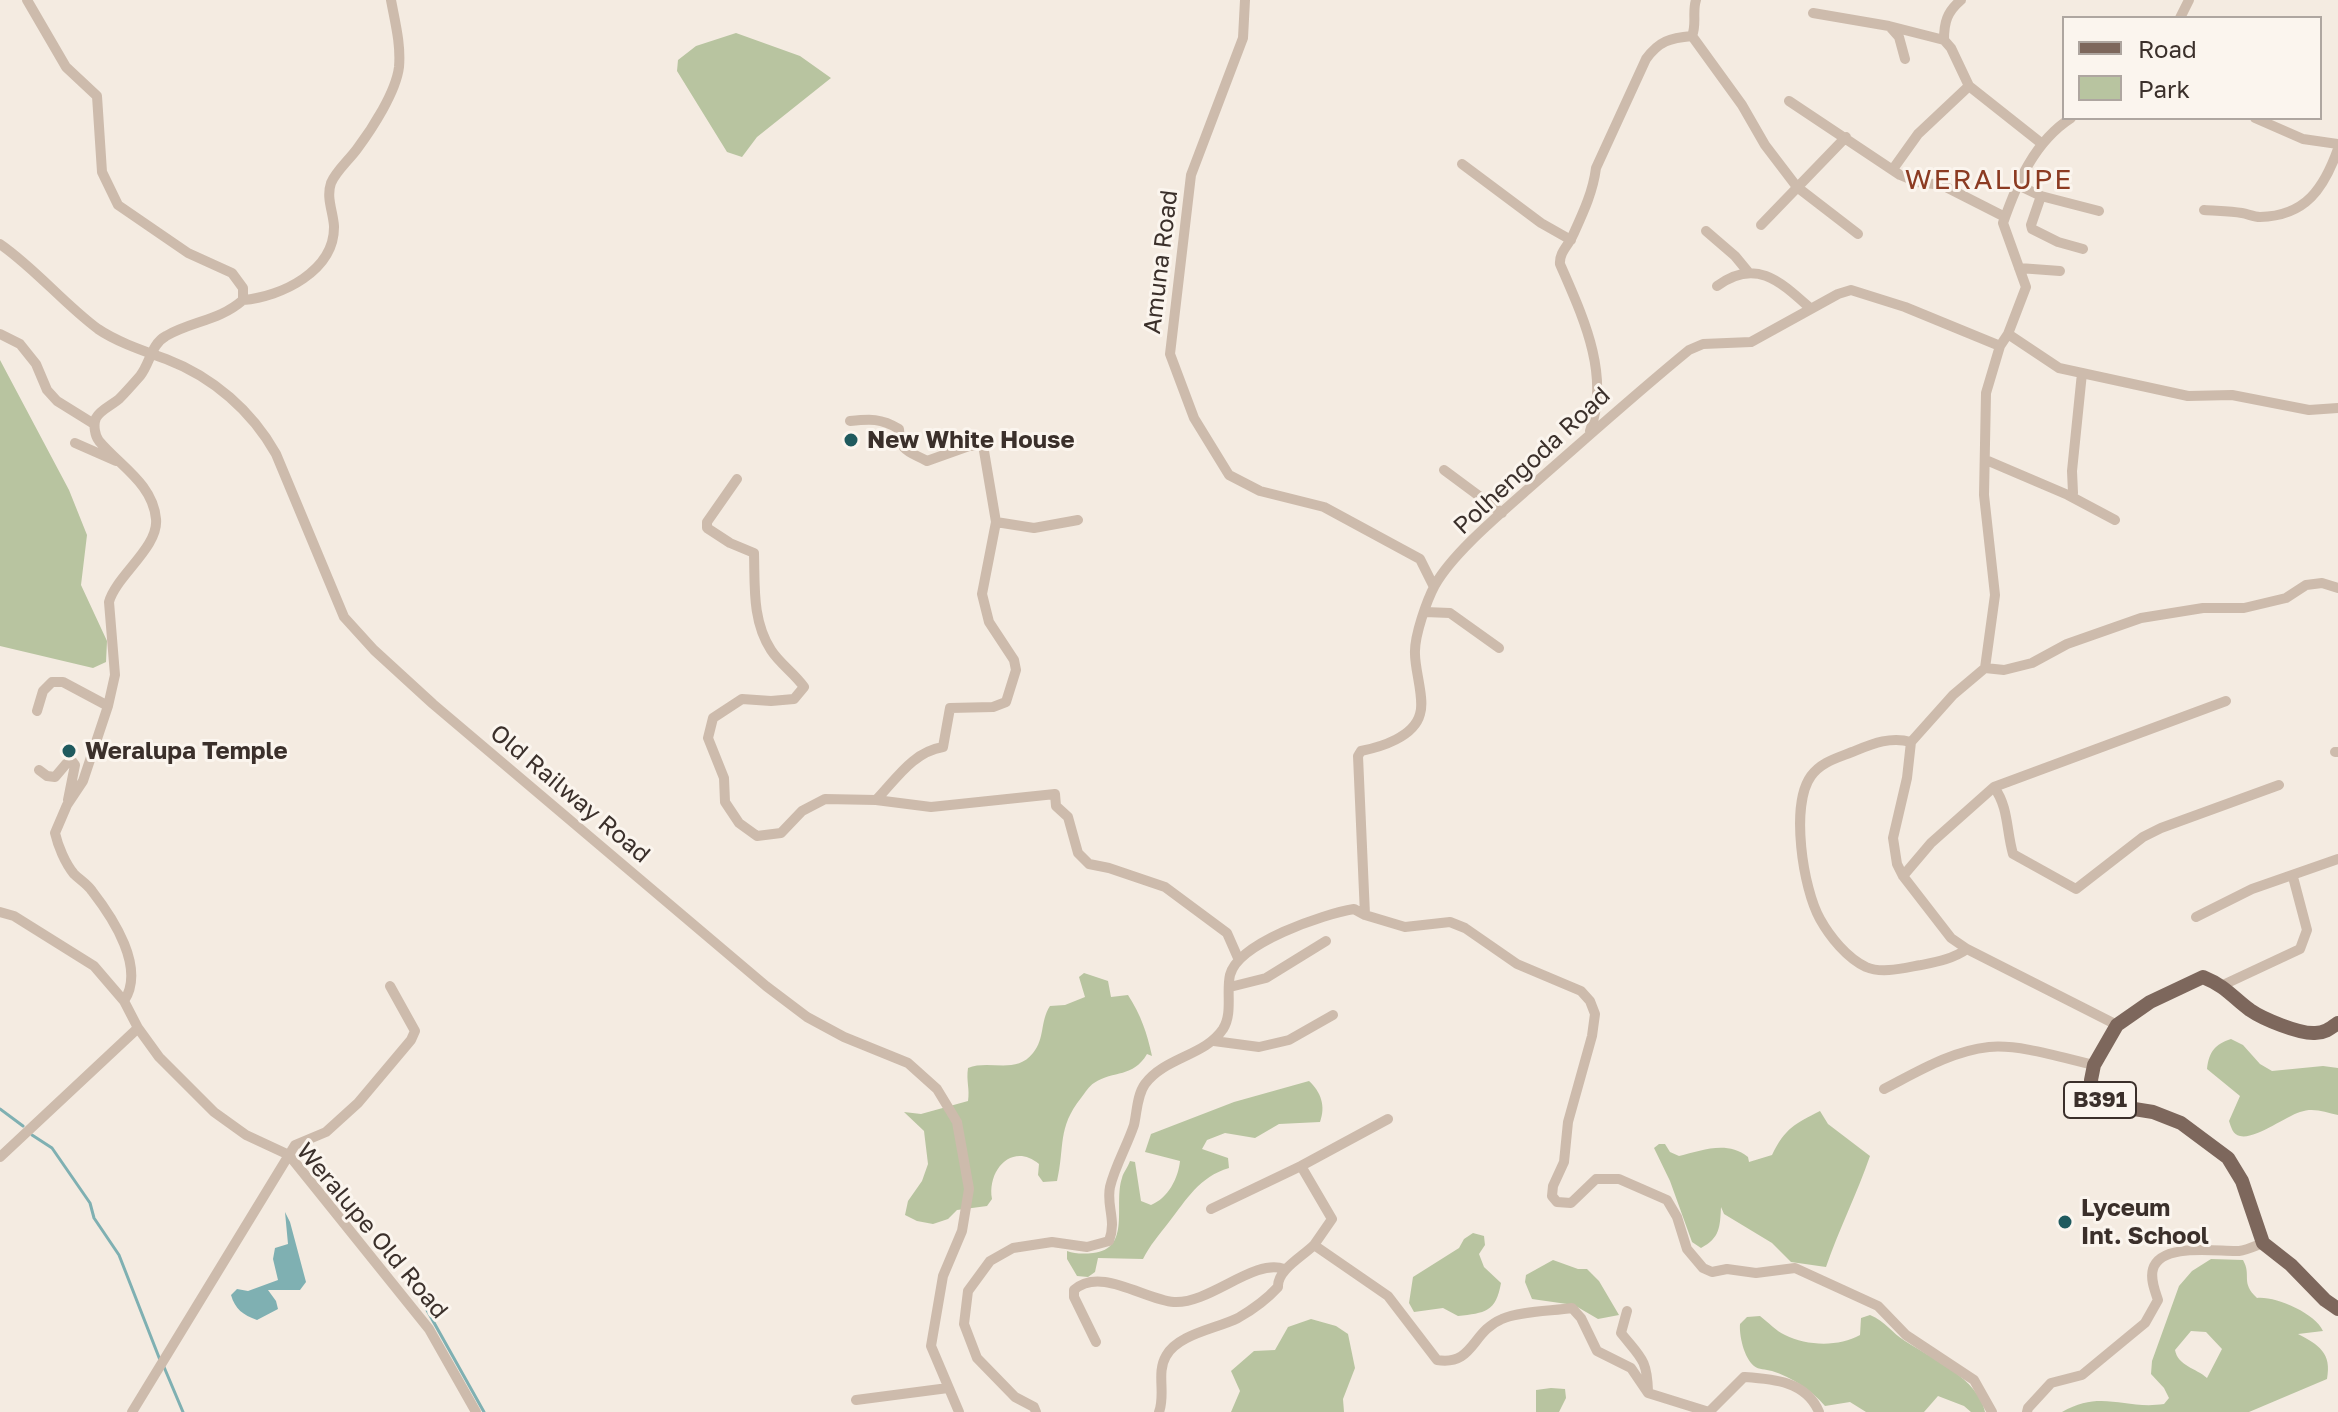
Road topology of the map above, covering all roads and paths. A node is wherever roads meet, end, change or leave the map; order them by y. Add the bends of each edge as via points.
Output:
1 (27, 0) edge
2 (391, 0) edge
3 (1245, 0) edge
4 (1696, 0) edge
5 (1961, 0) edge
6 (1813, 13) dead end
7 (1889, 26) junction
8 (1692, 36) junction
9 (1944, 40) junction
10 (1905, 59) dead end
11 (1969, 86) junction
12 (1789, 101) dead end
13 (2068, 120) edge
14 (2260, 120) edge
15 (1846, 137) junction
16 (2041, 143) junction
17 (2338, 147) edge
18 (1462, 164) dead end
19 (1893, 169) junction
20 (2018, 185) junction
21 (1797, 187) junction
22 (2041, 196) junction
23 (2204, 210) dead end
24 (2099, 211) dead end
25 (2005, 217) junction
26 (1761, 225) dead end
27 (1706, 231) dead end
28 (1858, 234) dead end
29 (1571, 240) junction
30 (0, 244) edge
31 (2083, 249) dead end
32 (2019, 268) junction
33 (2060, 271) dead end
34 (1749, 273) junction
35 (1717, 286) dead end
36 (243, 300) junction
37 (1811, 309) junction
38 (0, 334) edge
39 (2008, 334) junction
40 (2000, 346) junction
41 (152, 354) junction
42 (2082, 373) junction
43 (2338, 408) edge
44 (850, 421) dead end
45 (94, 424) junction
46 (1588, 436) junction
47 (75, 443) dead end
48 (1986, 460) junction
49 (122, 463) junction
50 (1444, 470) dead end
51 (737, 479) dead end
52 (2068, 495) junction
53 (1502, 513) junction
54 (1078, 520) dead end
55 (2115, 520) dead end
56 (996, 522) junction
57 (1434, 587) junction
58 (2338, 588) edge
59 (1425, 612) junction
60 (1499, 648) dead end
61 (1985, 668) junction
62 (2226, 701) dead end
63 (108, 706) junction
64 (37, 711) dead end
65 (1911, 742) junction
66 (39, 770) dead end
67 (2279, 785) dead end
68 (1994, 787) junction
69 (876, 800) junction
70 (67, 805) junction
71 (2338, 859) edge
72 (1903, 876) junction
73 (2293, 877) junction
74 (0, 912) edge
75 (1365, 915) junction
76 (2196, 917) dead end
77 (1326, 941) dead end
78 (1967, 949) junction
79 (1238, 958) junction
80 (2223, 985) junction
81 (390, 986) dead end
82 (1230, 987) junction
83 (124, 1001) junction
84 (1333, 1015) dead end
85 (2338, 1023) edge
86 (2117, 1025) junction
87 (138, 1028) junction
88 (1214, 1041) junction
89 (2094, 1065) junction
90 (1884, 1089) dead end
91 (1388, 1119) dead end
92 (289, 1155) junction
93 (0, 1157) edge
94 (1301, 1166) junction
95 (1211, 1209) dead end
96 (2263, 1243) junction
97 (1314, 1245) junction
98 (1284, 1269) junction
99 (2338, 1309) edge
100 (1627, 1311) dead end
101 (1096, 1342) dead end
102 (948, 1388) junction
103 (1648, 1393) junction
104 (856, 1400) dead end
105 (132, 1412) edge
106 (476, 1412) edge
107 (959, 1412) edge
108 (1036, 1412) edge
109 (1159, 1412) edge
110 (1819, 1412) edge
111 (1992, 1412) edge
112 (2027, 1412) edge

1 - 36 street via 66,67 97,96 102,172 118,205 188,253 232,273 243,288
2 - 36 street via 399,70 382,110 332,180 331,247 313,273 263,299
3 - 57 street, Amuna Road via 1243,38 1191,175 1170,354 1194,418 1229,475 1260,491 1324,507 1420,559
4 - 8 street
5 - 9 street via 1944,23
6 - 7 street
7 - 9 street
7 - 10 street via 1899,37
8 - 21 street
8 - 29 street via 1657,45 1646,59 1596,168
9 - 11 street
11 - 16 street
11 - 19 street via 1918,134
12 - 15 street
13 - 16 street
14 - 17 street
15 - 19 street
15 - 21 street
16 - 20 street
17 - 23 street via 2327,180 2291,211 2259,217
18 - 29 street
19 - 25 street via 1917,182 1942,185
20 - 22 street
20 - 25 street
21 - 26 street
21 - 28 street
22 - 24 street
22 - 31 street via 2032,229
25 - 32 street
27 - 34 street
29 - 46 street via 1560,264 1583,317 1597,382 1596,415
30 - 41 street, Old Railway Road via 99,330
32 - 33 street
32 - 39 street via 2026,287
34 - 35 street
34 - 37 street via 1782,283
36 - 41 street via 229,312 166,336
37 - 40 street, Polhengoda Road via 1851,290
37 - 46 street, Polhengoda Road via 1751,342 1703,344 1689,350
38 - 45 street via 20,344 57,401
39 - 40 street
39 - 42 street via 2059,368
40 - 48 street via 1986,393
41 - 45 street via 142,373
41 - 102 street, Old Railway Road via 223,390 263,431 344,617 374,650 766,986 807,1017 908,1063 937,1089 957,1122 969,1189 962,1231 943,1276 931,1346
42 - 43 street via 2188,396 2232,395 2309,410
42 - 52 street via 2074,492
44 - 56 street via 887,422 899,429 903,448 927,461 983,445
45 - 49 street via 96,438
46 - 53 street, Polhengoda Road
47 - 49 street
48 - 52 street
48 - 61 street via 1984,495 1995,595
49 - 63 street via 147,490 156,519 154,534 109,602 115,675
50 - 53 street
51 - 69 street via 707,528 754,553 760,631 772,653 804,687 794,699 742,699 713,718 708,738 724,778 725,802 739,823 757,836 781,833 802,811 825,799
52 - 55 street
53 - 57 street, Polhengoda Road
54 - 56 street via 1034,528
56 - 69 street via 982,594 989,622 1014,660 1006,702 950,708 943,747 918,756
57 - 59 street, Polhengoda Road
58 - 61 street via 2306,585 2286,598 2244,608 2141,618 2067,644 2032,663
59 - 60 street via 1450,613
59 - 75 street, Polhengoda Road via 1414,651 1421,713 1399,737 1358,756
61 - 65 street
62 - 68 street
63 - 64 street via 63,682 52,682
63 - 70 street via 83,781
65 - 72 street via 1893,838
65 - 78 street via 1877,742 1823,763 1811,776 1803,791 1801,828 1811,897 1840,947 1875,970 1942,961
66 - 70 street via 55,777 72,761
67 - 68 street via 2143,837 2076,889 2013,854 2003,799
68 - 72 street via 1931,843
69 - 79 street via 931,807 1055,794 1078,853 1089,864 1165,887 1227,933
70 - 83 street via 55,833 57,843 119,931 130,964 130,992
71 - 73 street
72 - 78 street via 1951,938
73 - 76 street via 2252,889
73 - 80 street via 2307,930 2300,949
74 - 83 street, Weralupe Old Road via 94,966
75 - 79 street via 1354,909 1335,912 1260,943
75 - 111 street via 1405,927 1450,922 1517,964 1581,991 1590,1001 1595,1014 1592,1036 1568,1122 1564,1162 1553,1186 1557,1202 1571,1203 1596,1179 1619,1179 1667,1200 1687,1249 1703,1268 1756,1273 1795,1268 1878,1306 1906,1335 1974,1380
77 - 82 street via 1266,978
78 - 86 street
79 - 82 street
80 - 85 main road via 2267,1020 2313,1034
80 - 86 main road, B391 via 2203,977 2150,1002
81 - 92 street via 415,1031 411,1040 358,1103 326,1132 295,1145
82 - 88 street via 1226,1024
83 - 87 street, Weralupe Old Road
84 - 88 street via 1289,1040 1259,1047
86 - 89 main road, B391
87 - 92 street, Weralupe Old Road via 214,1112 246,1135
87 - 93 street
88 - 108 street via 1151,1076 1142,1088 1109,1190 1114,1227 1109,1241 1087,1247 1052,1242 1013,1248 990,1261 968,1291 964,1324 977,1358
89 - 90 street via 1991,1047 1961,1053
89 - 96 main road, B391 via 2094,1095 2103,1104 2153,1112 2181,1123 2228,1158 2242,1181
91 - 94 street
92 - 105 street
92 - 106 street, Weralupe Old Road via 429,1329
94 - 95 street
94 - 97 street via 1332,1219
96 - 99 main road
96 - 112 street via 2242,1251 2193,1250 2162,1257 2153,1268 2158,1300 2145,1323 2082,1375 2051,1383
97 - 98 street
97 - 103 street via 1388,1296 1437,1360 1459,1360 1503,1318 1572,1308 1597,1351 1631,1368
98 - 101 street via 1269,1267 1202,1297 1174,1302 1111,1282 1081,1284 1074,1297
98 - 109 street via 1270,1296 1167,1353 1161,1366
100 - 103 street via 1621,1333 1648,1370
102 - 104 street
102 - 107 street, Old Railway Road
103 - 110 street via 1709,1412 1744,1377 1771,1379 1807,1393

